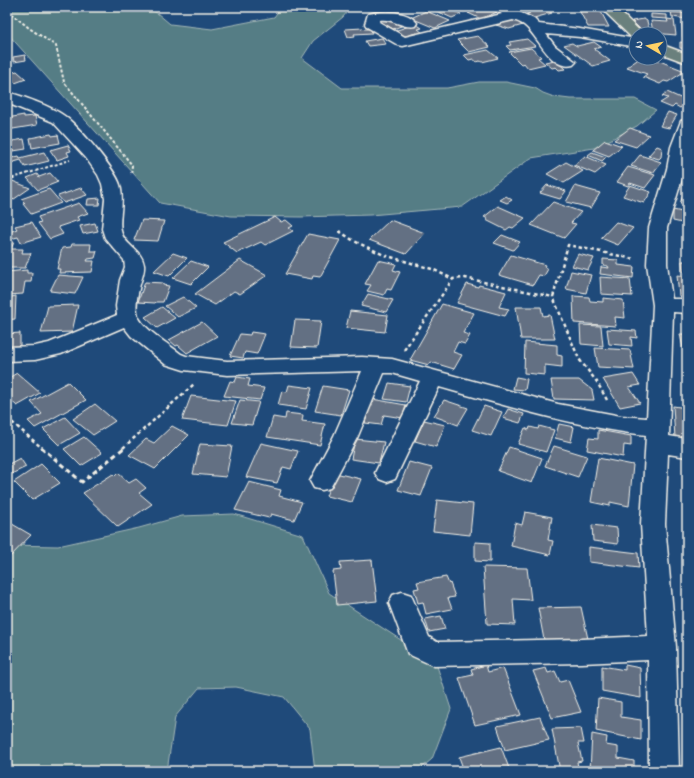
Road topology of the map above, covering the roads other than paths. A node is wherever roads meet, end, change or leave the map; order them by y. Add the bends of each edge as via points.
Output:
1 (497, 7) edge
2 (607, 7) edge
3 (515, 15) junction
4 (410, 23) dead end
5 (628, 27) edge
6 (535, 28) junction
7 (628, 42) edge
8 (668, 51) edge
9 (687, 59) edge
10 (568, 62) dead end
11 (7, 97) edge
12 (687, 124) edge
13 (663, 305) junction
14 (687, 306) edge
15 (128, 318) junction
16 (7, 354) edge
17 (384, 366) junction
18 (433, 377) junction
19 (657, 435) junction
20 (687, 448) edge
21 (387, 473) dead end
22 (322, 481) dead end
23 (402, 603) dead end
24 (662, 646) junction
25 (664, 771) edge

1 - 3 street
2 - 5 main road
3 - 4 street via 403,42 372,24 373,17 380,14 390,14
3 - 6 street via 530,22
6 - 7 street
6 - 10 street via 550,49
8 - 9 main road
11 - 15 street via 59,119 92,154 107,175 114,199 111,229 114,238 133,259 135,267 126,306
12 - 13 street via 658,228 657,264
13 - 14 street
13 - 19 street
15 - 16 street via 54,349
15 - 17 street via 138,331 174,359 184,363 211,367 273,368
17 - 18 street
17 - 22 street
18 - 19 street via 558,412 622,424
18 - 21 street
19 - 20 street
19 - 24 street via 653,524
23 - 24 street via 418,644 434,654 582,651
24 - 25 street

